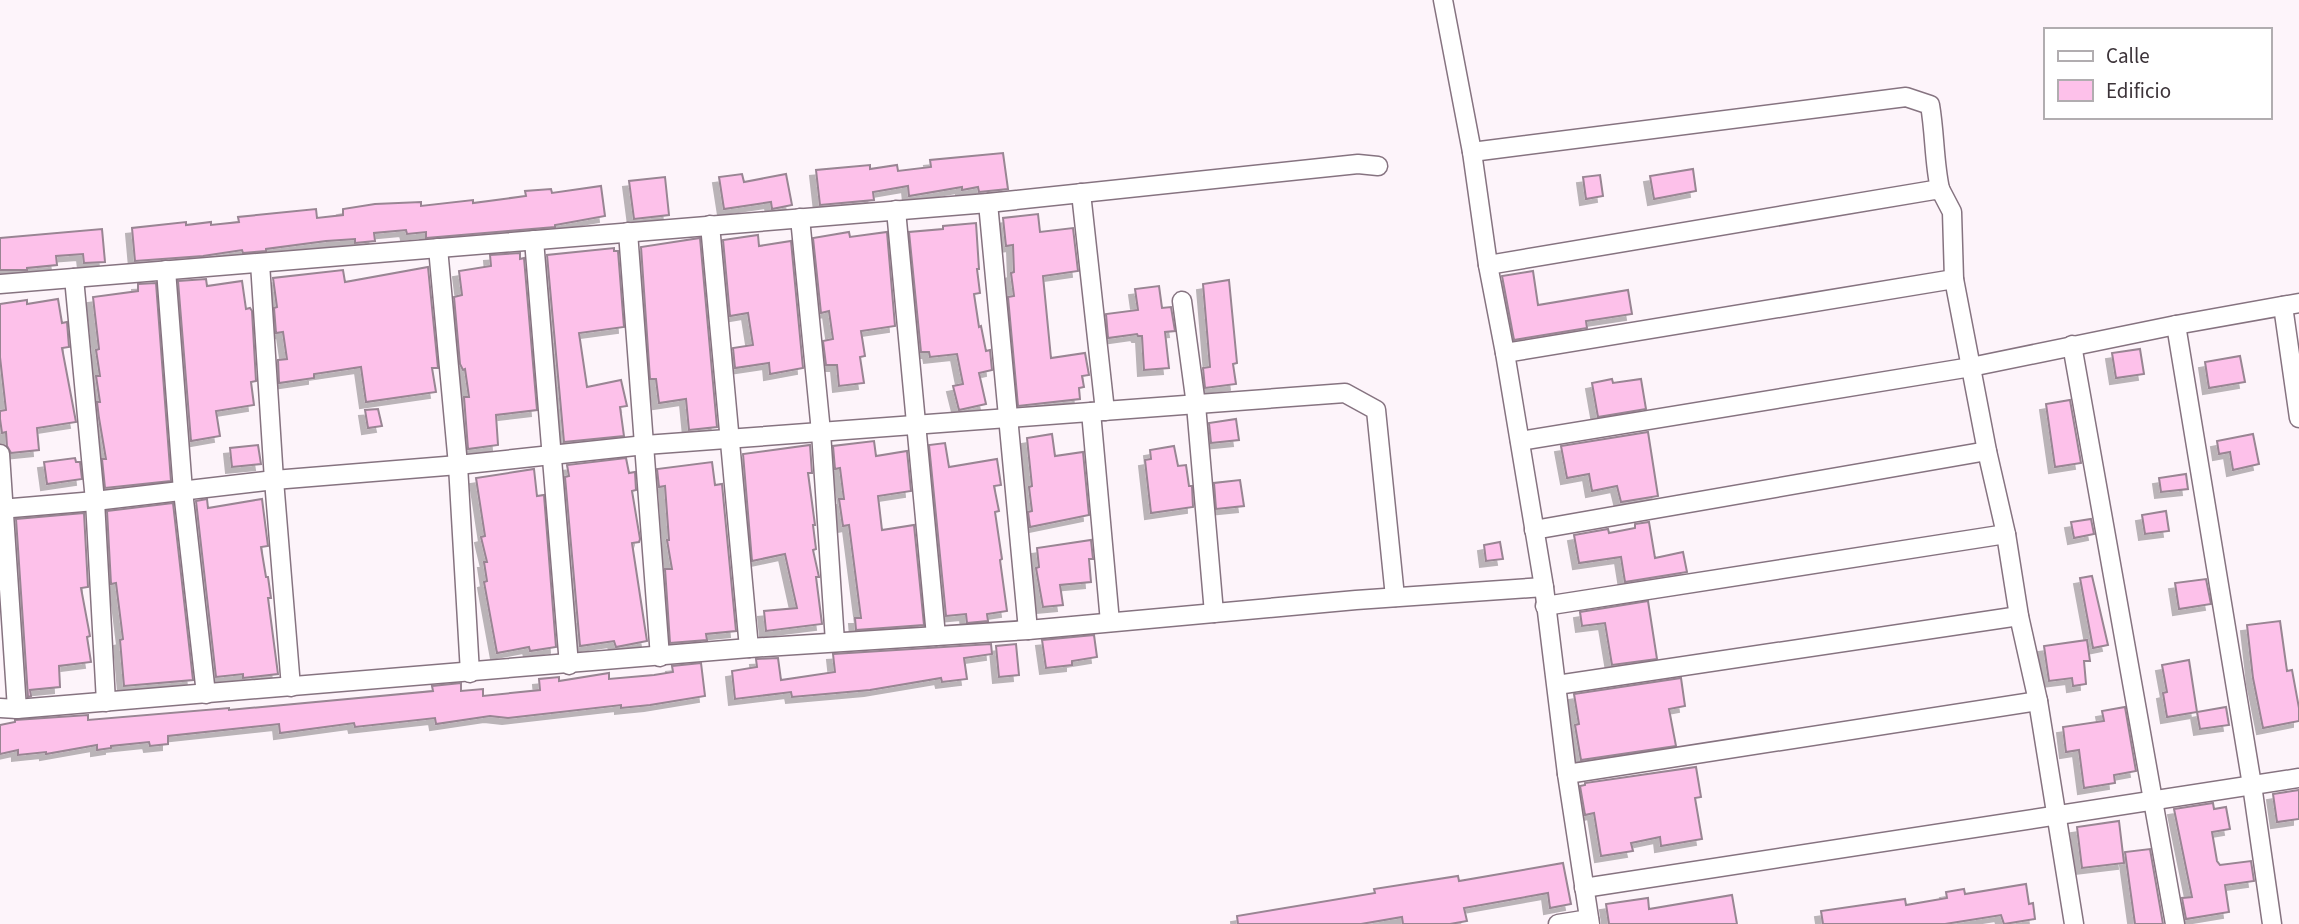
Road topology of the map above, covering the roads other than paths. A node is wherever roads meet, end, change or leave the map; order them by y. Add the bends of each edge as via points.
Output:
1 (1443, 0) edge
2 (1472, 152) junction
3 (1378, 166) dead end
4 (1940, 190) junction
5 (1081, 193) junction
6 (988, 203) junction
7 (896, 210) junction
8 (800, 218) junction
9 (710, 225) junction
10 (628, 232) junction
11 (534, 240) junction
12 (438, 248) junction
13 (260, 263) junction
14 (1488, 265) junction
15 (166, 270) junction
16 (74, 278) junction
17 (1954, 279) junction
18 (0, 284) edge
19 (1182, 301) dead end
20 (2291, 305) edge
21 (2176, 325) junction
22 (2072, 345) junction
23 (1505, 353) junction
24 (1971, 367) junction
25 (1196, 405) junction
26 (1098, 412) junction
27 (2299, 418) edge
28 (1008, 419) junction
29 (916, 425) junction
30 (821, 432) junction
31 (729, 439) junction
32 (1520, 441) junction
33 (645, 445) junction
34 (1987, 451) junction
35 (551, 453) junction
36 (0, 454) edge
37 (458, 464) junction
38 (274, 480) junction
39 (183, 491) junction
40 (94, 501) junction
41 (2, 509) edge
42 (1534, 530) junction
43 (2006, 534) junction
44 (1544, 587) junction
45 (1395, 597) junction
46 (1545, 606) junction
47 (1214, 613) junction
48 (2019, 615) junction
49 (1111, 622) junction
50 (1028, 630) junction
51 (936, 636) junction
52 (835, 642) junction
53 (749, 648) junction
54 (660, 657) junction
55 (569, 665) junction
56 (470, 673) junction
57 (1557, 685) junction
58 (291, 687) junction
59 (206, 694) junction
60 (2038, 701) junction
61 (106, 702) junction
62 (8, 709) edge
63 (1567, 774) junction
64 (2299, 778) edge
65 (2252, 785) junction
66 (2152, 801) junction
67 (2057, 815) junction
68 (1584, 888) junction
69 (1590, 922) edge
70 (2069, 923) edge
71 (1558, 924) edge
72 (2175, 924) edge
73 (2272, 924) edge

1 - 2 street
2 - 4 street via 1906,97 1930,105
2 - 14 street
3 - 5 street via 1358,164
4 - 14 street
4 - 17 street via 1952,212
5 - 6 street
5 - 26 street
6 - 7 street
6 - 28 street
7 - 8 street
7 - 29 street
8 - 9 street
8 - 30 street
9 - 10 street
9 - 31 street
10 - 11 street
10 - 33 street
11 - 12 street
11 - 35 street
12 - 13 street
12 - 37 street
13 - 15 street
13 - 38 street
14 - 23 street
15 - 16 street
15 - 39 street
16 - 18 street
16 - 40 street
17 - 23 street
17 - 24 street
19 - 25 street
20 - 21 street
20 - 27 street
21 - 22 street
21 - 65 street
22 - 24 street
22 - 66 street
23 - 32 street
24 - 32 street
24 - 34 street
25 - 26 street
25 - 45 street via 1345,393 1376,410
25 - 47 street
26 - 28 street
26 - 49 street
28 - 29 street
28 - 50 street
29 - 30 street
29 - 51 street
30 - 31 street
30 - 52 street
31 - 33 street
31 - 53 street
32 - 42 street
33 - 35 street
33 - 54 street
34 - 42 street
34 - 43 street
35 - 37 street
35 - 55 street
36 - 41 street
37 - 38 street
37 - 56 street
38 - 39 street
38 - 58 street
39 - 40 street
39 - 59 street
40 - 41 street
40 - 61 street
41 - 62 street
42 - 44 street
43 - 46 street
43 - 48 street
44 - 45 street
44 - 46 street
45 - 47 street
46 - 57 street
47 - 49 street
48 - 57 street
48 - 60 street
49 - 50 street
50 - 51 street
51 - 52 street
52 - 53 street
53 - 54 street
54 - 55 street
55 - 56 street
56 - 58 street
57 - 63 street
58 - 59 street
59 - 61 street
60 - 63 street
60 - 67 street
61 - 62 street
63 - 68 street
64 - 65 street
65 - 66 street
65 - 73 street
66 - 67 street
66 - 72 street
67 - 68 street
67 - 70 street
68 - 69 street
69 - 71 street

